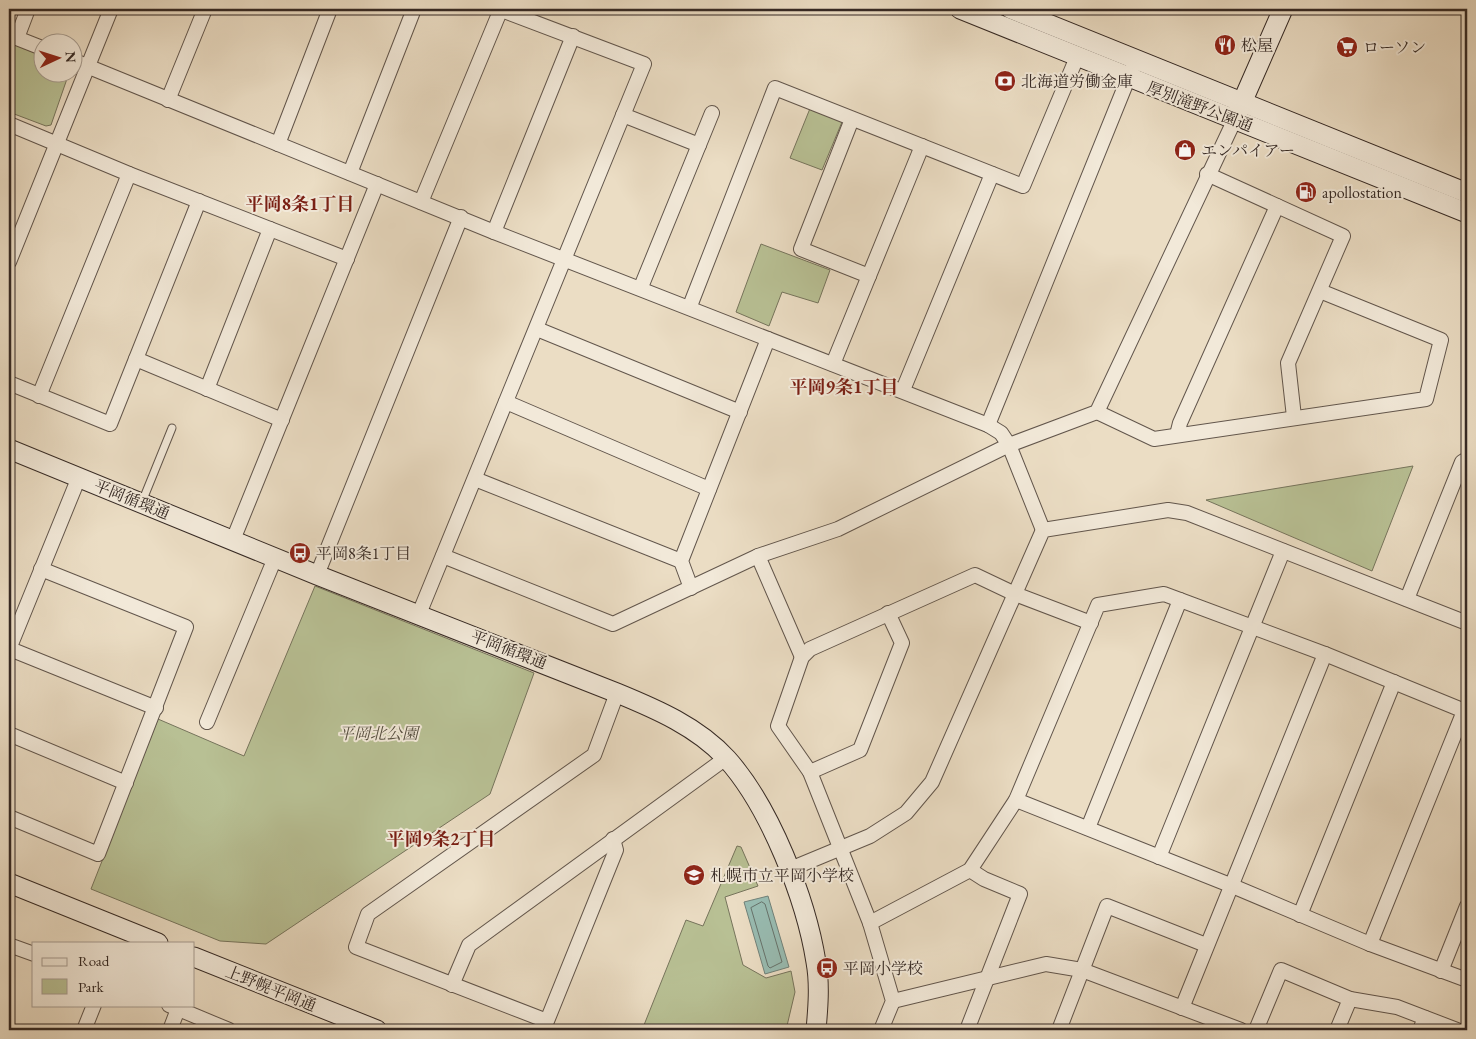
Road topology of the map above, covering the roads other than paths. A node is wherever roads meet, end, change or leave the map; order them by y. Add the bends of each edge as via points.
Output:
1 (28, 9) edge
2 (111, 9) edge
3 (205, 9) edge
4 (330, 9) edge
5 (414, 9) edge
6 (500, 9) edge
7 (960, 9) edge
8 (1011, 9) edge
9 (1283, 9) edge
10 (574, 36) junction
11 (13, 37) edge
12 (32, 44) edge
13 (1077, 57) junction
14 (1136, 59) junction
15 (82, 64) edge
16 (88, 66) junction
17 (1129, 78) junction
18 (168, 100) junction
19 (1242, 102) junction
20 (712, 113) dead end
21 (623, 115) junction
22 (852, 119) junction
23 (1235, 119) junction
24 (9, 124) edge
25 (56, 143) junction
26 (278, 144) junction
27 (700, 144) junction
28 (922, 146) junction
29 (350, 173) junction
30 (129, 174) junction
31 (992, 174) junction
32 (1207, 174) junction
33 (378, 184) junction
34 (1467, 193) edge
35 (199, 201) junction
36 (422, 202) junction
37 (1277, 206) junction
38 (1467, 212) edge
39 (461, 217) junction
40 (270, 229) junction
41 (494, 232) junction
42 (563, 258) junction
43 (347, 259) junction
44 (9, 262) edge
45 (869, 276) junction
46 (641, 287) junction
47 (1320, 291) junction
48 (690, 306) junction
49 (537, 329) junction
50 (768, 339) junction
51 (136, 360) junction
52 (833, 364) junction
53 (9, 383) edge
54 (206, 389) junction
55 (903, 390) junction
56 (39, 396) junction
57 (506, 402) junction
58 (740, 412) junction
59 (1097, 412) junction
60 (1294, 417) junction
61 (282, 420) junction
62 (988, 425) junction
63 (172, 428) dead end
64 (1177, 435) junction
65 (1009, 445) junction
66 (9, 449) edge
67 (1467, 459) edge
68 (79, 477) junction
69 (475, 479) junction
70 (709, 489) junction
71 (142, 503) junction
72 (1043, 530) junction
73 (233, 540) junction
74 (1283, 550) junction
75 (443, 556) junction
76 (758, 556) junction
77 (275, 558) junction
78 (680, 561) junction
79 (41, 568) junction
80 (317, 575) junction
81 (691, 588) junction
82 (1015, 594) junction
83 (1407, 599) junction
84 (1180, 600) junction
85 (888, 613) junction
86 (419, 614) junction
87 (1091, 623) junction
88 (1467, 623) edge
89 (1251, 627) junction
90 (9, 649) edge
91 (1325, 654) junction
92 (802, 657) junction
93 (1394, 682) junction
94 (617, 693) junction
95 (156, 708) junction
96 (1466, 711) edge
97 (207, 722) dead end
98 (9, 734) edge
99 (726, 758) junction
100 (810, 772) junction
101 (126, 783) junction
102 (1016, 800) junction
103 (9, 817) edge
104 (1088, 828) junction
105 (613, 839) junction
106 (840, 848) junction
107 (1159, 856) junction
108 (788, 870) junction
109 (970, 870) junction
110 (9, 883) edge
111 (1230, 885) junction
112 (1467, 906) edge
113 (1300, 915) junction
114 (870, 924) junction
115 (156, 942) edge
116 (1370, 944) junction
117 (1206, 945) junction
118 (9, 946) edge
119 (32, 953) edge
120 (195, 957) edge
121 (1082, 970) junction
122 (1441, 970) junction
123 (988, 978) junction
124 (1467, 980) edge
125 (452, 985) junction
126 (1350, 999) junction
127 (893, 1001) junction
128 (94, 1006) edge
129 (174, 1007) edge
130 (1182, 1008) junction
131 (1423, 1024) edge
132 (84, 1030) edge
133 (170, 1030) edge
134 (229, 1030) edge
135 (377, 1030) edge
136 (816, 1030) edge
137 (881, 1030) edge
138 (967, 1030) edge
139 (1058, 1030) edge
140 (1241, 1030) edge
141 (1256, 1030) edge
142 (1338, 1030) edge
143 (1457, 1030) edge

1 - 11 street
2 - 16 street
3 - 18 street
4 - 26 street
5 - 29 street
6 - 10 street
6 - 36 street
7 - 13 street, 厚別滝野公園通
8 - 14 street, 厚別滝野公園通
9 - 19 street
10 - 21 street via 644,64
10 - 41 street
11 - 12 street
13 - 17 street, 厚別滝野公園通
13 - 31 street via 1023,186
14 - 17 street
14 - 19 street, 厚別滝野公園通
15 - 16 street
16 - 18 street
16 - 25 street
17 - 23 street, 厚別滝野公園通
17 - 62 street
18 - 26 street
19 - 23 street
19 - 34 street, 厚別滝野公園通
20 - 27 street
21 - 27 street
21 - 42 street
22 - 28 street
22 - 45 street via 801,249
22 - 48 street via 775,88
23 - 32 street
23 - 38 street, 厚別滝野公園通
24 - 25 street
25 - 30 street
25 - 44 street
26 - 29 street
27 - 46 street
28 - 31 street
28 - 45 street
29 - 33 street
30 - 35 street
30 - 56 street
31 - 55 street
32 - 37 street
32 - 59 street
33 - 36 street
33 - 43 street
35 - 40 street
35 - 51 street
36 - 39 street
37 - 47 street via 1344,236
37 - 64 street
39 - 41 street
39 - 80 street
40 - 43 street
40 - 54 street
41 - 42 street
42 - 46 street
42 - 49 street
43 - 61 street
45 - 52 street
46 - 48 street
47 - 60 street via 1288,364
47 - 60 street via 1441,340 1426,398
48 - 50 street
49 - 57 street
49 - 58 street
50 - 52 street
50 - 58 street
51 - 54 street
51 - 56 street via 110,424
52 - 55 street
53 - 56 street
54 - 61 street
55 - 62 street
57 - 69 street
57 - 70 street
58 - 70 street
59 - 64 street via 1154,439
59 - 65 street
60 - 64 street
61 - 73 street
62 - 65 street
63 - 71 lane
65 - 72 street
65 - 76 street via 838,529
66 - 68 street, 平岡循環通
67 - 83 street via 1462,462
68 - 71 street, 平岡循環通
68 - 79 street
69 - 75 street
69 - 78 street
70 - 78 street
71 - 73 street, 平岡循環通
72 - 74 street via 1168,510 1187,513
72 - 82 street
73 - 77 street, 平岡循環通
74 - 83 street
74 - 89 street
75 - 81 street via 612,624
75 - 86 street
76 - 81 street
76 - 92 street
77 - 80 street, 平岡循環通
77 - 97 street
78 - 81 street
79 - 90 street
79 - 95 street via 186,627
80 - 86 street, 平岡循環通
82 - 85 street via 975,575
82 - 87 street
82 - 106 street via 932,782 906,814 870,836
83 - 88 street
84 - 87 street via 1164,594 1098,605
84 - 89 street
84 - 104 street
85 - 92 street via 810,649
85 - 100 street via 902,643 860,750
86 - 94 street, 平岡循環通
87 - 102 street
89 - 91 street
89 - 107 street
90 - 95 street
91 - 93 street
91 - 111 street
92 - 100 street via 778,726
93 - 96 street
93 - 113 street
94 - 99 street, 平岡循環通 via 666,713
94 - 125 street via 594,755 368,914 356,947
95 - 101 street
96 - 116 street
98 - 101 street
99 - 105 street
99 - 108 street, 平岡循環通 via 761,808
100 - 106 street
101 - 103 street via 98,854
102 - 104 street
102 - 109 street
104 - 107 street
105 - 125 street via 469,945
105 - 125 street via 616,850 548,1021
106 - 108 street
106 - 114 street
107 - 111 street
108 - 136 street, 平岡循環通 via 805,916 816,963
109 - 114 street
109 - 123 street via 1020,894
110 - 115 street
111 - 113 street
111 - 117 street
112 - 122 street
113 - 116 street
114 - 127 street
116 - 122 street
117 - 121 street via 1107,906
117 - 130 street
118 - 119 street
120 - 135 street, 上野幌平岡通
121 - 123 street via 1046,964
121 - 130 street
121 - 139 street
122 - 124 street
123 - 127 street
123 - 138 street
126 - 131 street via 1397,1007
126 - 141 street via 1280,970
126 - 142 street
127 - 137 street
128 - 132 street
129 - 133 street
129 - 134 street
130 - 140 street
131 - 143 street

